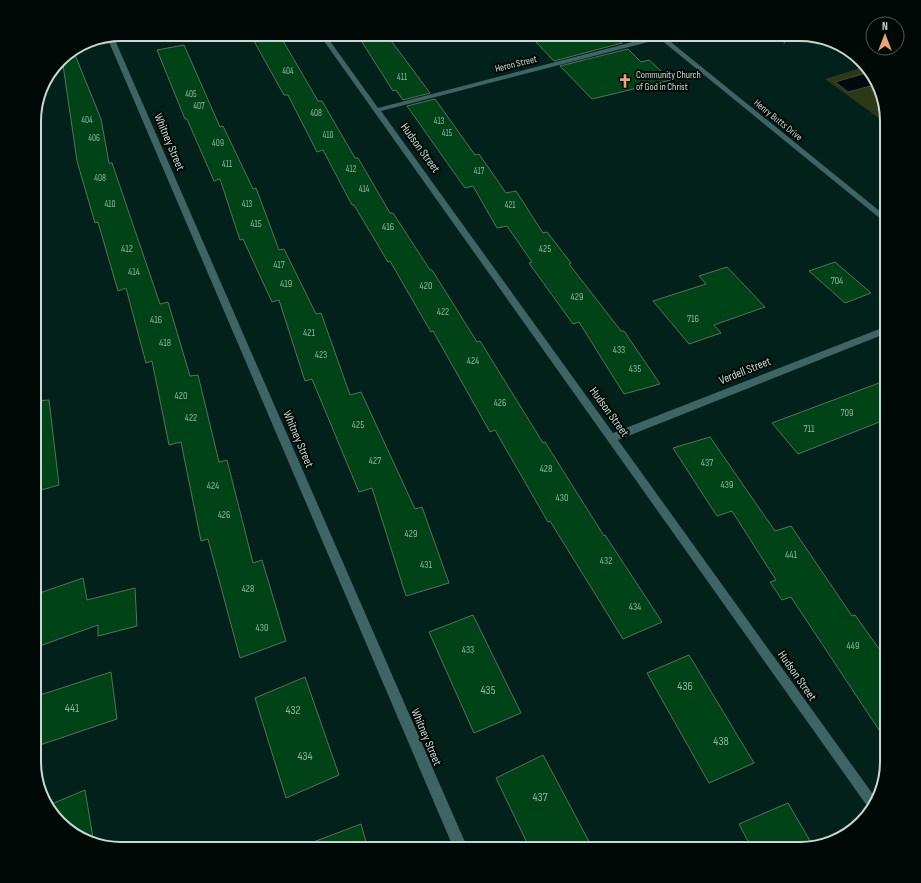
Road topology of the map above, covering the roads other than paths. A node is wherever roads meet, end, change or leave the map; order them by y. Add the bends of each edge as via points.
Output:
1 (327, 41) edge
2 (640, 41) edge
3 (665, 41) edge
4 (112, 42) edge
5 (377, 110) junction
6 (880, 215) edge
7 (880, 332) edge
8 (612, 438) junction
9 (870, 801) edge
10 (458, 842) edge

1 - 5 street, Hudson Street
2 - 5 street, Heron Street
3 - 6 street, Henry Butts Drive
4 - 10 street, Whitney Street
5 - 8 street, Hudson Street
7 - 8 street, Verdell Street
8 - 9 street, Hudson Street

